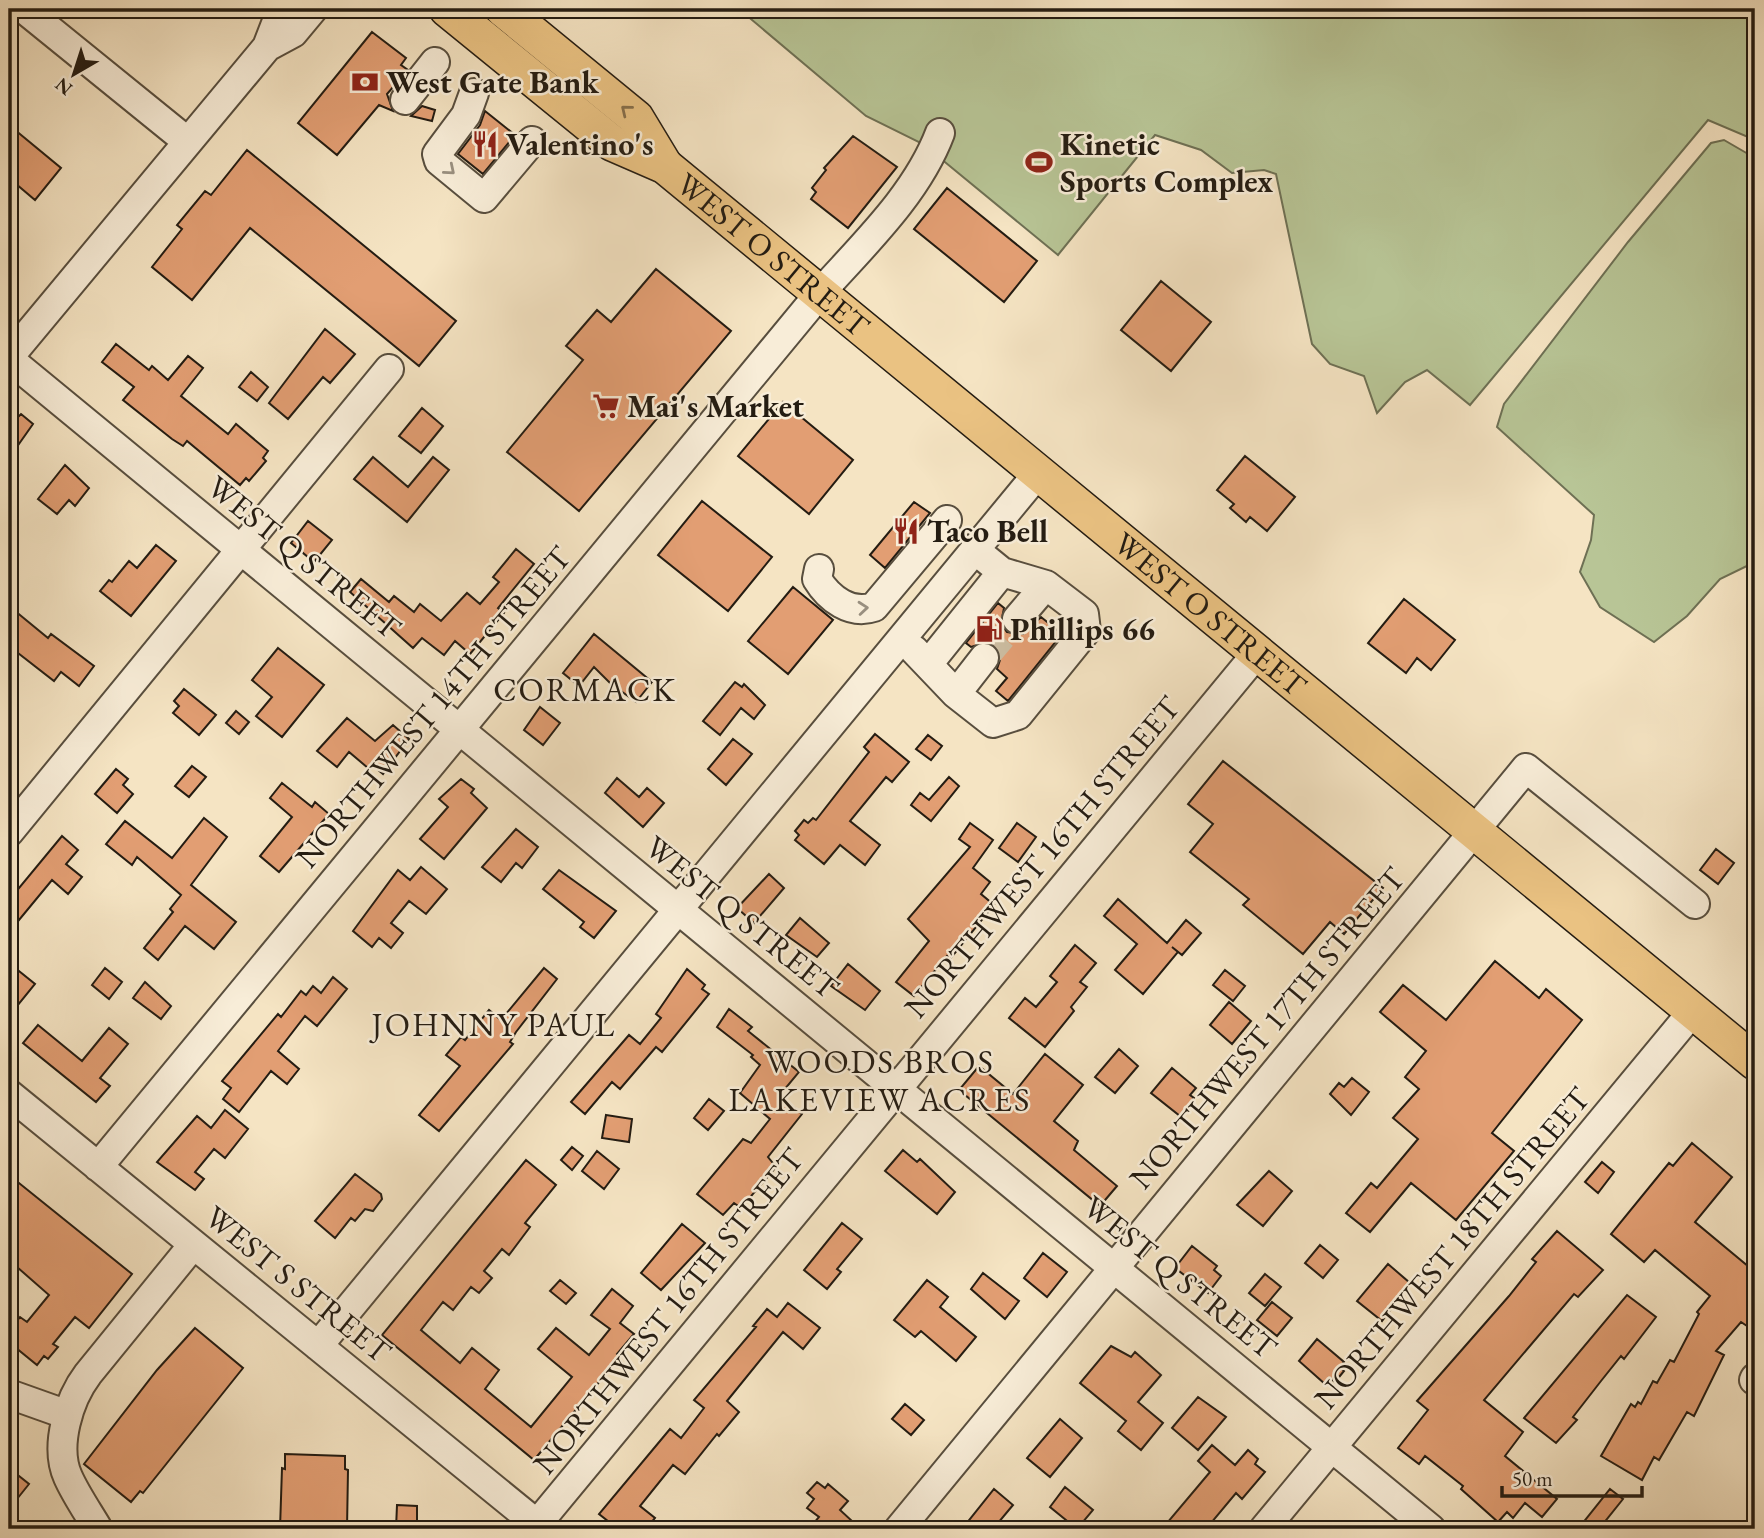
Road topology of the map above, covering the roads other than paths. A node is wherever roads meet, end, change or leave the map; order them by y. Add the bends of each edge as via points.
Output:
1 (24, 9) edge
2 (287, 9) edge
3 (313, 9) edge
4 (447, 9) edge
5 (503, 9) edge
6 (267, 47) junction
7 (435, 62) dead end
8 (474, 93) dead end
9 (405, 100) dead end
10 (940, 133) dead end
11 (532, 141) dead end
12 (188, 142) junction
13 (665, 166) junction
14 (821, 292) junction
15 (9, 358) edge
16 (389, 369) dead end
17 (1039, 472) junction
18 (947, 520) dead end
19 (240, 550) junction
20 (975, 550) junction
21 (819, 569) dead end
22 (1025, 579) junction
23 (1010, 613) tunnel mouth
24 (901, 640) junction
25 (1258, 652) junction
26 (978, 653) tunnel mouth
27 (943, 679) junction
28 (460, 730) junction
29 (1475, 831) junction
30 (9, 832) edge
31 (1695, 904) dead end
32 (679, 910) junction
33 (1693, 1011) junction
34 (1755, 1062) edge
35 (896, 1089) junction
36 (9, 1094) edge
37 (98, 1167) junction
38 (193, 1245) junction
39 (1114, 1268) junction
40 (318, 1346) junction
41 (9, 1394) edge
42 (68, 1415) junction
43 (1332, 1448) junction
44 (538, 1528) edge
45 (98, 1529) edge
46 (899, 1529) edge
47 (1264, 1529) edge
48 (1431, 1529) edge

1 - 12 street
2 - 6 street
3 - 6 street via 293,33
4 - 13 main road, WEST O STREET via 612,143
13 -> 5 main road, WEST O STREET via 636,118
6 - 12 street
7 - 9 street
8 -> 11 street via 466,114 437,154 439,161 484,198
10 - 14 street, NORTHWEST 14TH STREET via 933,155 916,181
12 - 15 street
13 - 14 main road, WEST O STREET
14 - 17 main road, WEST O STREET
14 - 28 street, NORTHWEST 14TH STREET
15 - 19 street, WEST Q STREET
16 - 19 street
17 - 20 street
17 - 25 main road, WEST O STREET
21 -> 18 street via 821,586 848,608 874,607
19 - 28 street, WEST Q STREET
19 - 30 street
20 - 22 street
20 - 24 street
22 - 23 street
22 - 27 street
22 - 27 street via 1084,614 1086,632 1018,715 993,723
24 - 27 street
24 - 32 street
25 - 29 main road, WEST O STREET
25 - 35 street, NORTHWEST 16TH STREET
26 - 27 street
28 - 32 street, WEST Q STREET
28 - 37 street, NORTHWEST 14TH STREET
29 - 31 street, NORTHWEST 17TH STREET via 1526,768
29 - 33 main road, WEST O STREET
29 - 39 street, NORTHWEST 17TH STREET
32 - 35 street, WEST Q STREET
32 - 40 street
33 - 34 main road, WEST O STREET
33 - 43 street, NORTHWEST 18TH STREET
35 - 39 street, WEST Q STREET
35 - 44 street, NORTHWEST 16TH STREET
36 - 37 street, WEST S STREET
37 - 38 street, WEST S STREET
38 - 40 street, WEST S STREET
38 - 42 street via 88,1374
39 - 43 street, WEST Q STREET
39 - 46 street, NORTHWEST 17TH STREET
40 - 44 street, WEST S STREET
41 - 42 street
42 - 45 street via 67,1475
43 - 47 street, NORTHWEST 18TH STREET
43 - 48 street, WEST Q STREET

